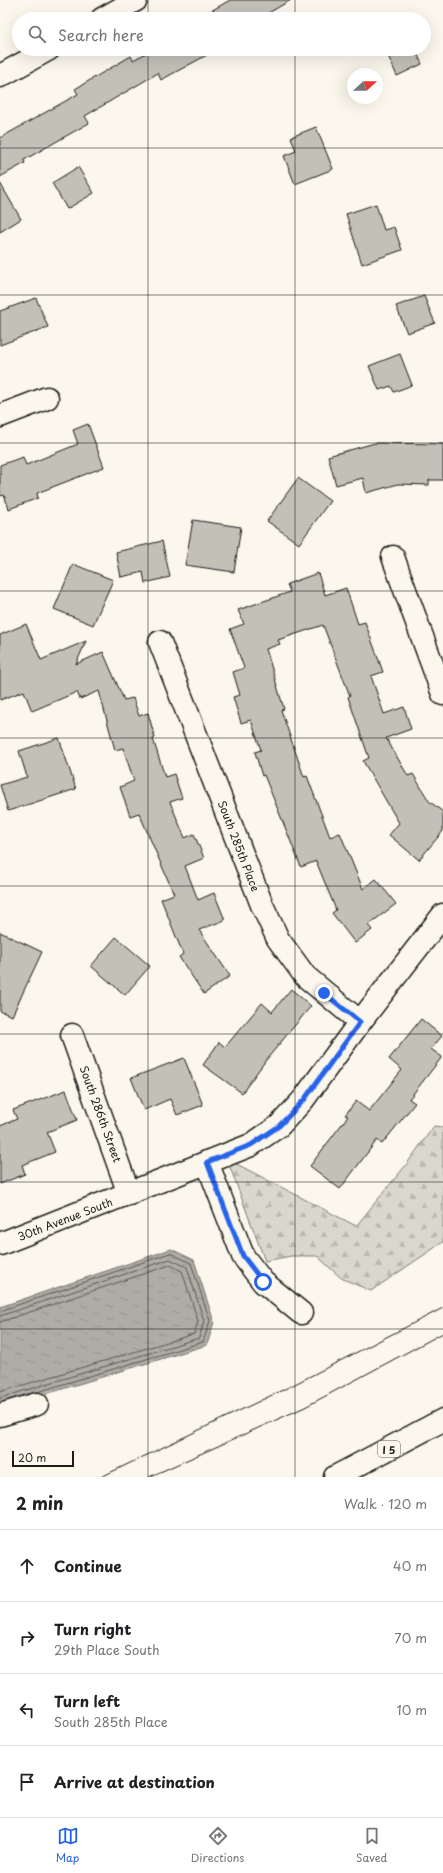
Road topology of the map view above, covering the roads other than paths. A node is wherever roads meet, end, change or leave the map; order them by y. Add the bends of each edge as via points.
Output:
1 (136, 0) edge
2 (115, 12) edge
3 (36, 56) edge
4 (0, 76) edge
5 (47, 398) dead end
6 (0, 416) edge
7 (393, 557) dead end
8 (160, 642) dead end
9 (443, 694) edge
10 (443, 915) edge
11 (360, 1022) junction
12 (72, 1035) dead end
13 (207, 1162) junction
14 (129, 1194) junction
15 (0, 1244) edge
16 (301, 1313) dead end
17 (37, 1404) dead end
18 (0, 1415) edge
19 (443, 1420) edge
20 (335, 1477) edge

1 - 2 main road
3 - 4 main road
5 - 6 main road
7 - 9 main road
8 - 11 main road, South 285th Place via 278,939 305,976
10 - 11 main road, 30th Avenue South
11 - 13 main road, 30th Avenue South via 304,1100 279,1126 251,1145
12 - 14 main road, South 286th Street
13 - 14 main road, 30th Avenue South
13 - 16 main road via 243,1256 263,1282
14 - 15 main road, 30th Avenue South
17 - 18 main road
19 - 20 main road, I 5

